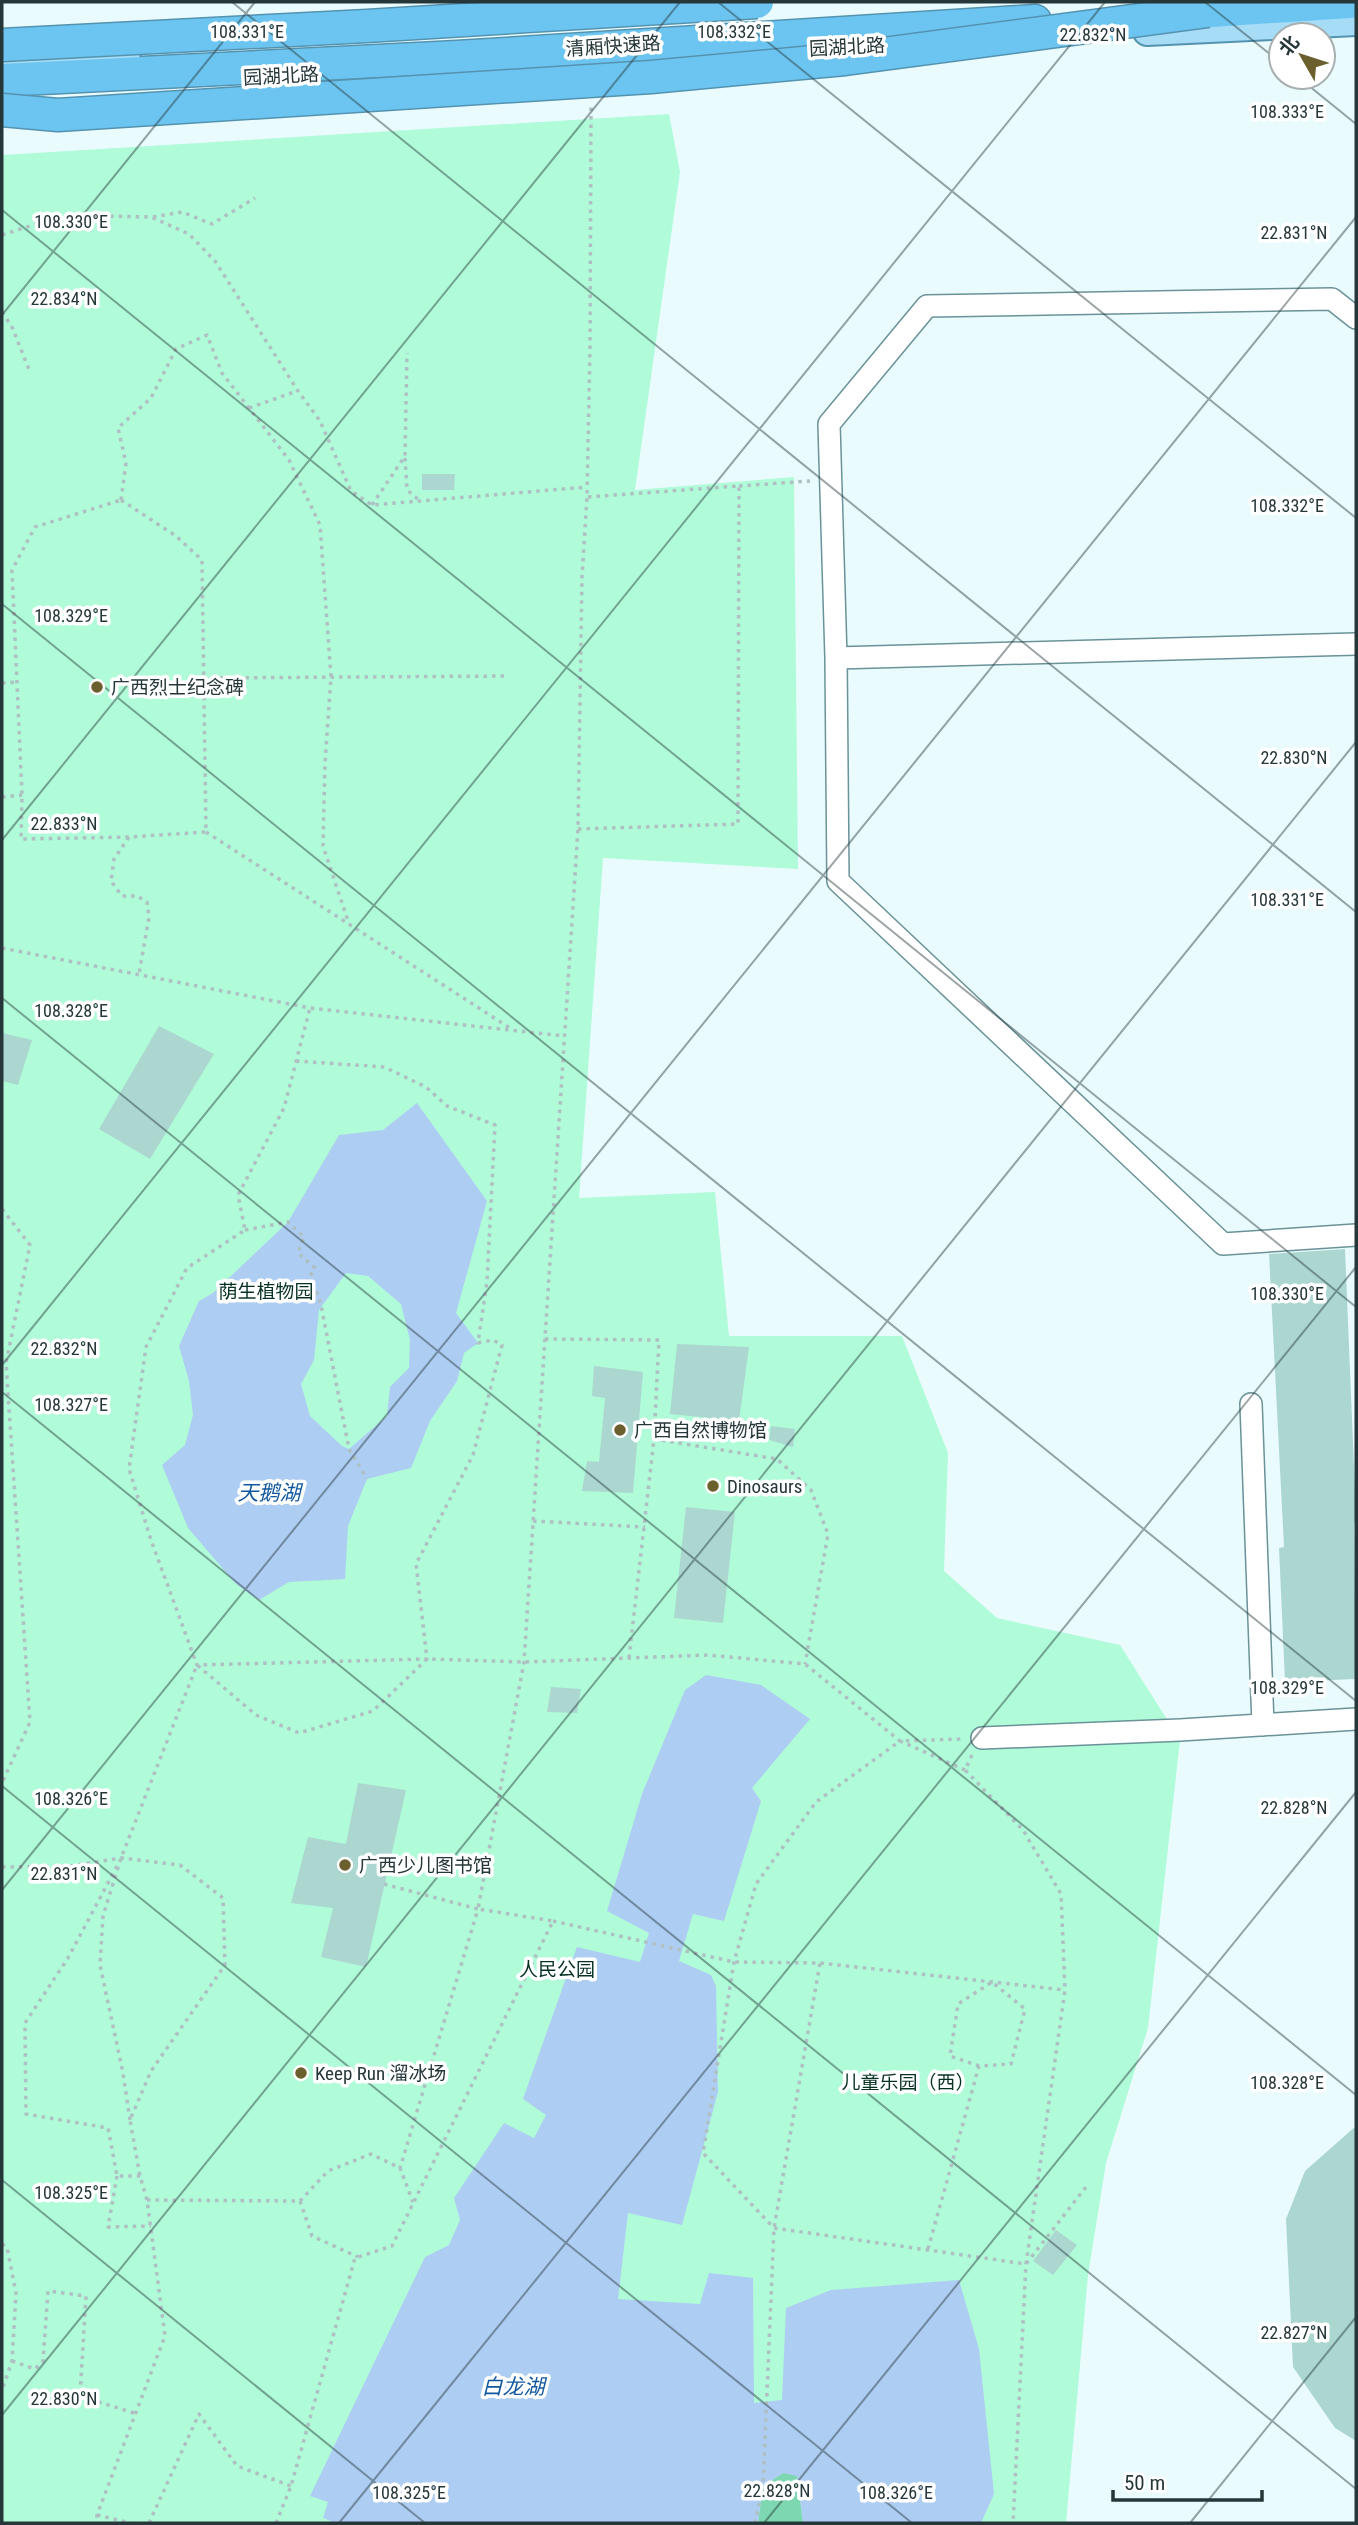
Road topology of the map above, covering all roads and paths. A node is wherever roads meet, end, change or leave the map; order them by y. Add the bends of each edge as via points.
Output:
1 (704, 2) edge
2 (757, 2) edge
3 (1350, 2) edge
4 (1208, 11) junction
5 (1356, 22) edge
6 (2, 45) edge
7 (2, 64) edge
8 (2, 80) edge
9 (591, 81) junction
10 (2, 90) edge
11 (2, 110) edge
12 (255, 198) dead end
13 (151, 217) junction
14 (2, 235) edge
15 (2, 312) edge
16 (1356, 318) edge
17 (407, 353) dead end
18 (30, 372) dead end
19 (298, 391) junction
20 (249, 408) junction
21 (405, 456) junction
22 (829, 480) junction
23 (738, 486) junction
24 (587, 488) junction
25 (587, 497) junction
26 (121, 500) junction
27 (420, 501) junction
28 (372, 505) junction
29 (1356, 643) edge
30 (836, 658) junction
31 (506, 676) dead end
32 (331, 677) junction
33 (203, 678) junction
34 (18, 682) junction
35 (2, 683) edge
36 (22, 795) junction
37 (2, 797) edge
38 (578, 829) junction
39 (206, 832) junction
40 (130, 837) junction
41 (349, 924) junction
42 (2, 947) edge
43 (139, 974) junction
44 (310, 1008) junction
45 (514, 1030) junction
46 (564, 1036) junction
47 (296, 1061) junction
48 (2, 1209) edge
49 (245, 1230) junction
50 (1356, 1235) edge
51 (545, 1339) junction
52 (1251, 1404) dead end
53 (654, 1439) junction
54 (368, 1479) dead end
55 (533, 1521) junction
56 (645, 1527) junction
57 (629, 1658) junction
58 (427, 1659) junction
59 (524, 1661) junction
60 (805, 1664) junction
61 (197, 1665) junction
62 (1356, 1719) edge
63 (1263, 1725) junction
64 (982, 1738) junction
65 (900, 1741) junction
66 (965, 1770) junction
67 (2, 1783) edge
68 (121, 1858) junction
69 (2, 1867) edge
70 (384, 1884) dead end
71 (478, 1909) junction
72 (553, 1921) junction
73 (734, 1962) junction
74 (820, 1962) junction
75 (992, 1982) junction
76 (1065, 1990) junction
77 (979, 2066) junction
78 (130, 2120) junction
79 (400, 2168) junction
80 (117, 2176) junction
81 (140, 2176) junction
82 (1086, 2187) dead end
83 (147, 2200) junction
84 (300, 2201) junction
85 (413, 2203) junction
86 (151, 2226) junction
87 (774, 2228) junction
88 (2, 2244) edge
89 (928, 2249) junction
90 (355, 2258) junction
91 (1027, 2264) junction
92 (12, 2361) junction
93 (2, 2389) edge
94 (134, 2413) junction
95 (291, 2486) junction
96 (97, 2515) junction
97 (97, 2523) edge
98 (131, 2523) edge
99 (149, 2523) edge
100 (276, 2523) edge
101 (755, 2523) edge
102 (1013, 2523) edge

1 - 7 main road, 园湖北路
2 - 6 highway, 清厢快速路, bridge
3 - 4 highway, 清厢快速路
4 - 8 highway, 清厢快速路, bridge
4 - 9 highway, bridge via 845,59
5 - 10 main road, 园湖北路
9 - 11 highway, bridge via 58,115
9 - 24 path
12 - 13 path via 212,224 182,212
13 - 14 path via 101,216 38,223
13 - 19 path via 188,234 215,261
15 - 18 path
16 - 22 street via 1332,299 926,306 829,424
17 - 21 path
19 - 20 path
19 - 28 path via 320,421 351,491
20 - 26 path via 222,373 207,335 176,349 151,398 118,428 126,463
20 - 32 path via 289,460 320,525
21 - 27 path via 407,490
21 - 28 path
22 - 23 path
22 - 30 street
23 - 25 path
23 - 38 path via 738,824
24 - 25 path
24 - 27 path
25 - 38 path
26 - 33 path via 176,536 202,560
26 - 34 path via 35,527 12,570
27 - 28 path
29 - 30 street
30 - 50 street via 838,881 1223,1244
31 - 32 path
32 - 33 path
32 - 41 path via 323,846
33 - 39 path
34 - 35 path
34 - 36 path
36 - 37 path
36 - 40 path via 21,839
38 - 46 path
39 - 40 path
39 - 41 path
40 - 43 path via 114,859 111,881 122,896 137,896 147,902 149,917
41 - 45 path
42 - 43 path
43 - 44 path
44 - 45 path
44 - 47 path
45 - 46 path
46 - 51 path
47 - 49 path via 284,1108 238,1195
47 - 58 path via 384,1067 426,1087 447,1107 495,1125 488,1282 478,1343 493,1340 502,1345 473,1455 416,1564
48 - 67 path via 30,1245 5,1363 30,1723
49 - 54 path via 288,1222 304,1237 298,1253 315,1268 306,1283 317,1293 349,1449
49 - 61 path via 187,1268 146,1347 130,1469
51 - 53 path via 659,1340
51 - 55 path
52 - 63 street
53 - 56 path
53 - 60 path via 777,1459 811,1490 828,1534
55 - 56 path
55 - 59 path
56 - 57 path
57 - 59 path
57 - 60 path via 708,1655
58 - 59 path
58 - 61 path
58 - 61 path via 373,1711 299,1733 256,1715
59 - 71 path
60 - 65 path
61 - 68 path
62 - 63 street
63 - 64 street
64 - 65 path
64 - 66 path
65 - 66 path
65 - 73 path via 817,1802 756,1884
66 - 76 path via 1023,1830 1061,1894
68 - 69 path via 71,1866
68 - 78 path via 103,1916 100,1965
68 - 78 path via 180,1865 223,1898 225,1965 151,2071
68 - 80 path via 68,1958 25,2023 26,2114 108,2128
70 - 71 path
71 - 72 path
71 - 79 path
72 - 73 path
72 - 85 path
73 - 74 path
73 - 87 path via 703,2153
74 - 75 path
74 - 87 path
75 - 76 path
75 - 77 path via 958,2004 950,2056
75 - 77 path via 1025,2009 1011,2064
76 - 91 path
77 - 89 path
78 - 81 path
79 - 84 path via 371,2154 328,2171
79 - 85 path
80 - 81 path
80 - 86 path via 108,2227
81 - 83 path
82 - 91 path
83 - 84 path
83 - 86 path
84 - 90 path via 312,2236
85 - 90 path via 392,2246
86 - 94 path via 165,2336
87 - 89 path
87 - 101 path via 763,2486
88 - 92 path via 16,2293
89 - 91 path
90 - 95 path
91 - 102 path
92 - 93 path
92 - 94 path via 35,2369 43,2361 48,2291 86,2296 80,2396
94 - 96 path
95 - 99 path via 237,2466 199,2414
95 - 100 path
96 - 97 path
96 - 98 path

